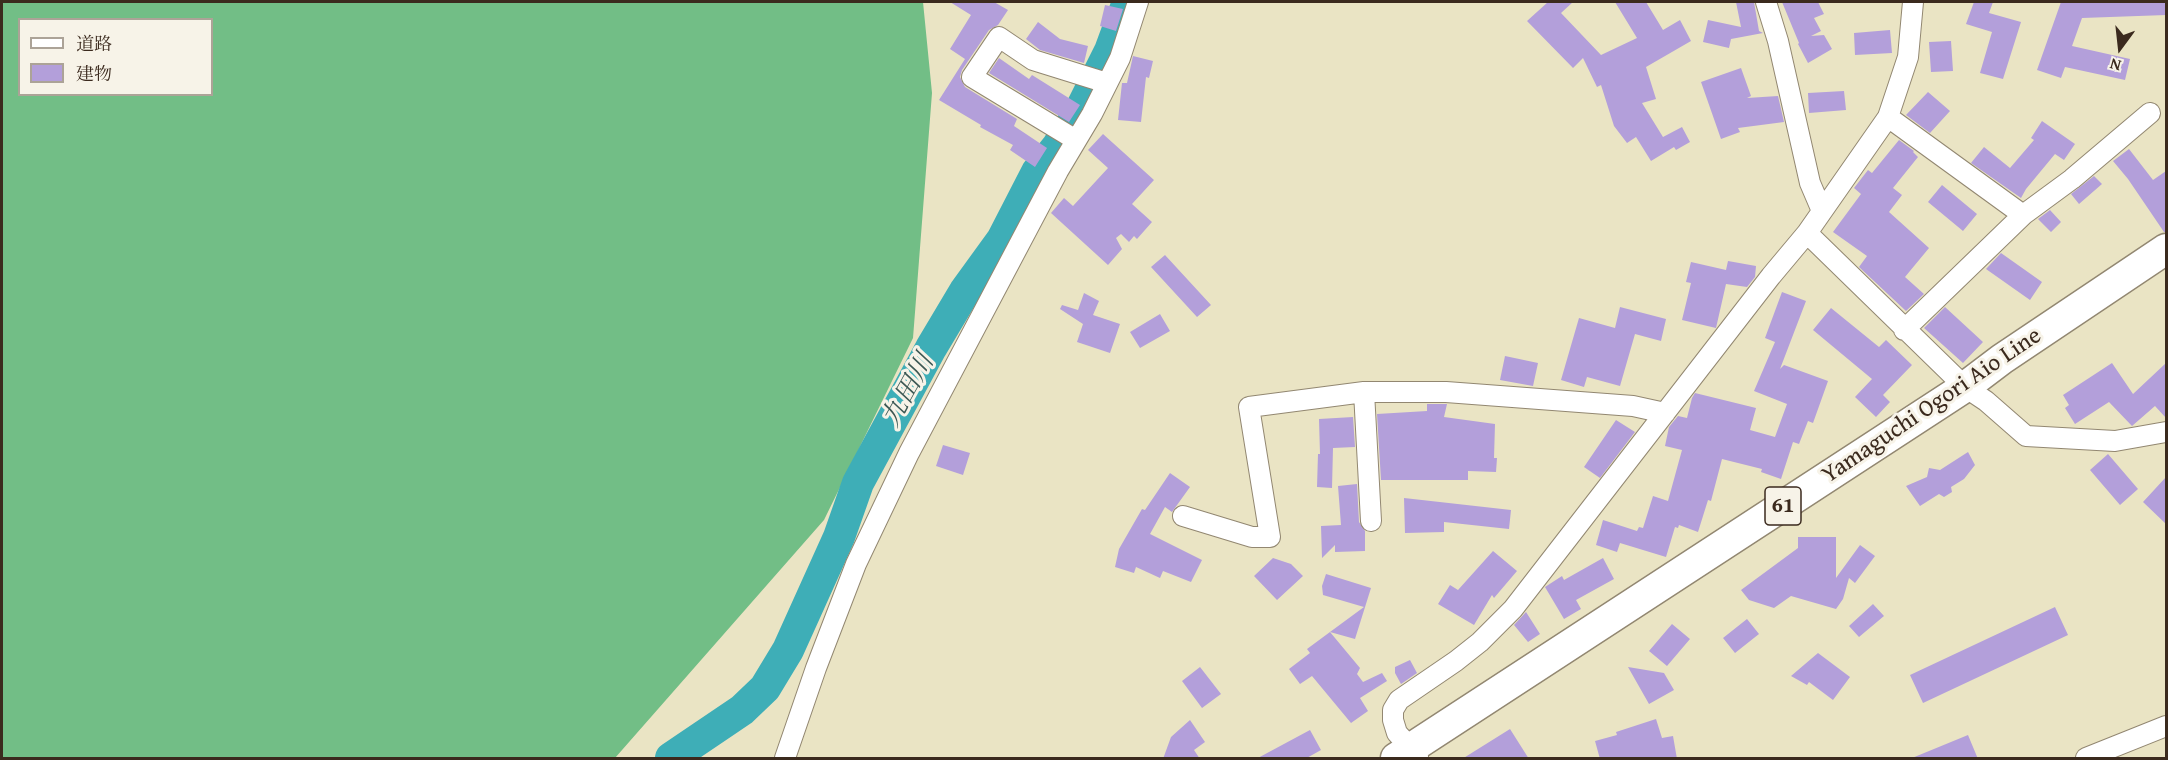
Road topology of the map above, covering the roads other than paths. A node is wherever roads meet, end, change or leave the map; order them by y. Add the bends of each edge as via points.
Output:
1 (1138, 2) edge
2 (1766, 2) edge
3 (1913, 2) edge
4 (1099, 80) junction
5 (2150, 113) dead end
6 (1888, 117) junction
7 (1070, 136) junction
8 (1822, 211) junction
9 (2023, 215) junction
10 (1808, 234) junction
11 (2166, 249) edge
12 (1904, 330) junction
13 (1965, 387) junction
14 (1364, 392) junction
15 (1665, 413) junction
16 (2166, 432) edge
17 (1183, 516) dead end
18 (1371, 521) dead end
19 (2166, 726) edge
20 (1410, 755) edge
21 (785, 759) edge
22 (2086, 759) edge

1 - 4 street via 1120,58
2 - 8 street via 1810,183
3 - 6 street via 1908,57
4 - 7 street
4 - 7 street via 1033,60 999,37 972,77
5 - 9 street
6 - 8 street
6 - 9 street
7 - 21 street via 1058,171 909,453 856,564
8 - 10 street
9 - 12 street
10 - 12 street
10 - 15 street
11 - 13 main road, Yamaguchi Ogori Aio Line / 61
12 - 13 street
13 - 16 street via 2026,436 2115,441
13 - 20 main road, Yamaguchi Ogori Aio Line / 61
14 - 15 street via 1446,392 1633,406
14 - 17 street via 1249,407 1270,537 1252,537
14 - 18 street
15 - 20 street via 1513,609 1480,642 1399,700 1392,710 1393,720
19 - 22 street

